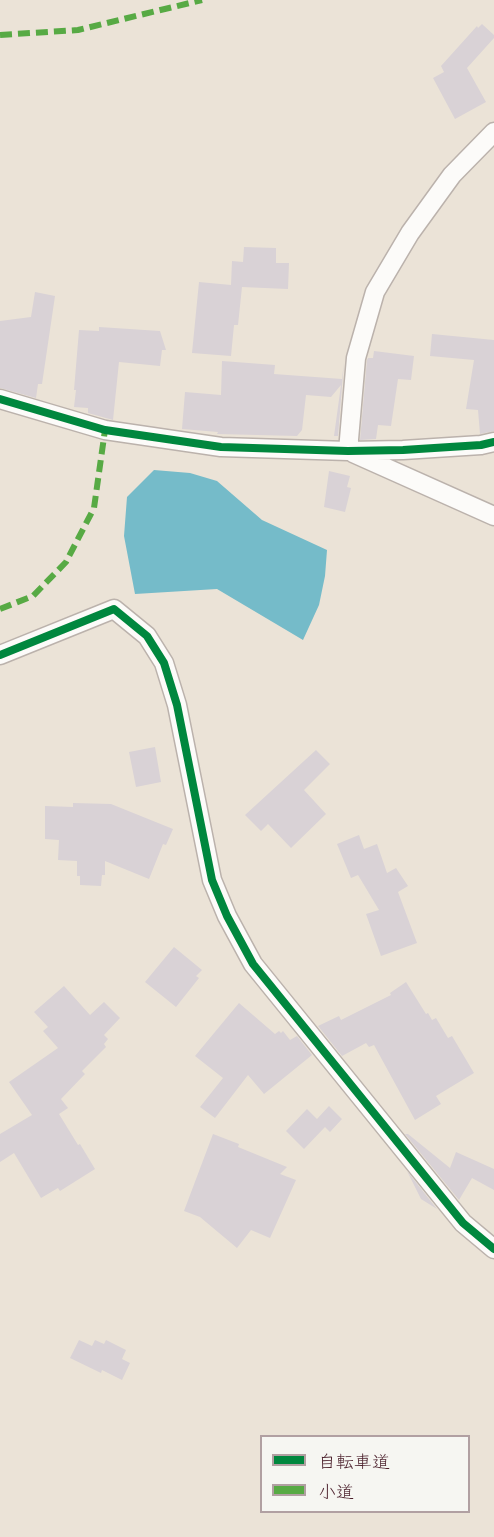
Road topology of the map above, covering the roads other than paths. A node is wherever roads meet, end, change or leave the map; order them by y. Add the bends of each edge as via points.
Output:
1 (494, 132) edge
2 (0, 399) edge
3 (494, 442) edge
4 (348, 451) junction
5 (494, 516) edge
6 (0, 655) edge
7 (494, 1249) edge

1 - 4 street via 452,175 410,233 375,292 356,358
2 - 4 street via 105,430 221,447
3 - 4 street
4 - 5 street
6 - 7 street via 114,609 147,636 164,663 177,705 212,880 253,964 463,1223

